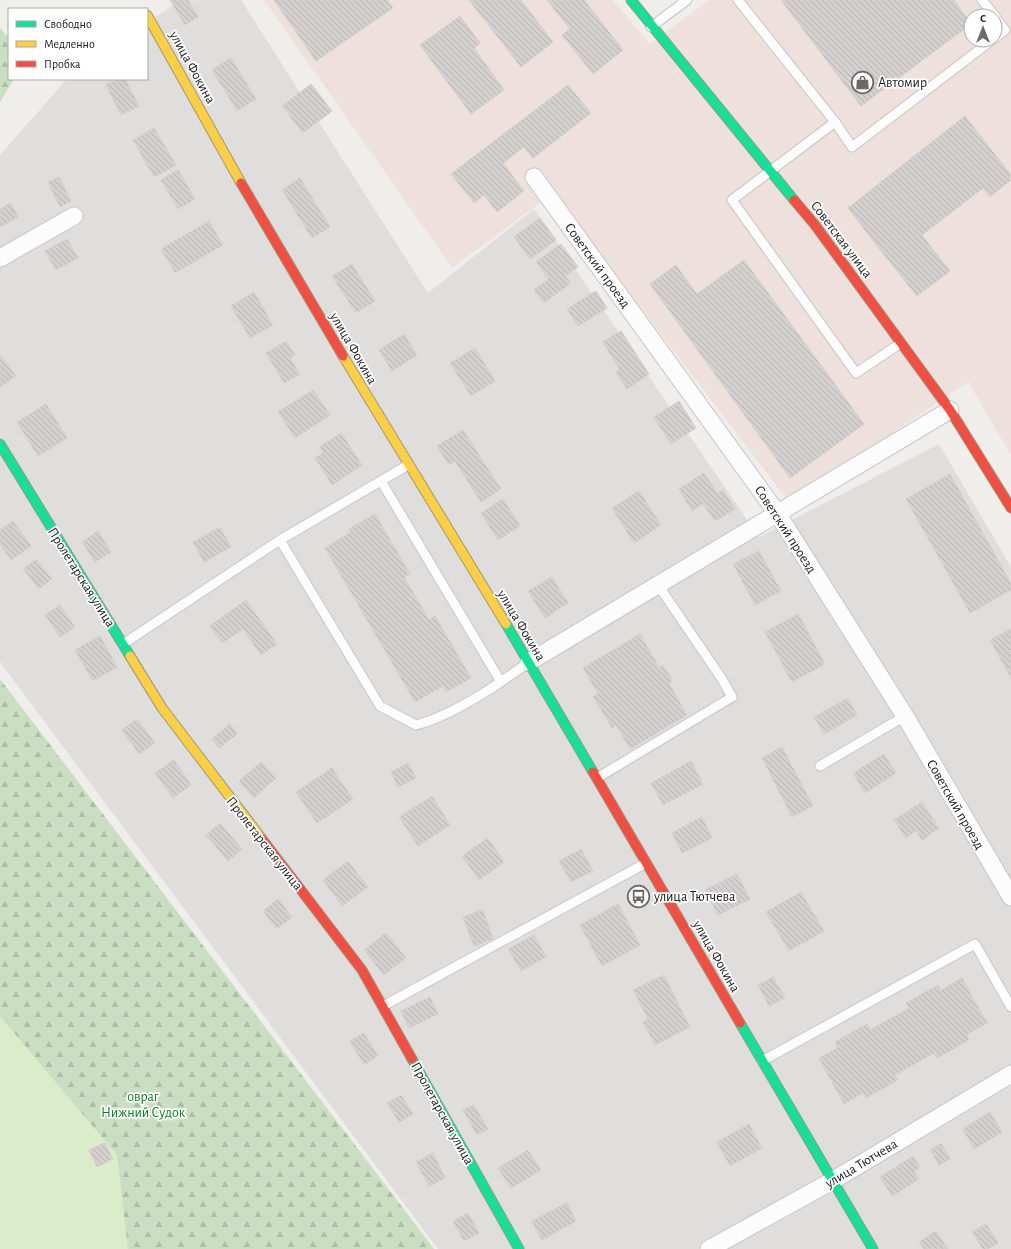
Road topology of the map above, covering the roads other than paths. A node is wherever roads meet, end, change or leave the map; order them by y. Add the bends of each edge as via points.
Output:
1 (630, 0) edge
2 (687, 0) edge
3 (738, 0) edge
4 (982, 0) edge
5 (988, 8) edge
6 (148, 17) edge
7 (651, 27) junction
8 (982, 48) edge
9 (835, 122) junction
10 (772, 171) junction
11 (534, 177) dead end
12 (74, 216) dead end
13 (0, 258) edge
14 (901, 343) junction
15 (950, 410) junction
16 (0, 444) edge
17 (408, 464) junction
18 (381, 481) junction
19 (1011, 508) edge
20 (777, 513) junction
21 (280, 540) junction
22 (658, 585) junction
23 (123, 644) junction
24 (529, 662) junction
25 (501, 682) junction
26 (905, 716) junction
27 (820, 766) dead end
28 (597, 778) junction
29 (646, 863) junction
30 (1011, 897) edge
31 (383, 1006) junction
32 (1011, 1007) edge
33 (762, 1061) junction
34 (1011, 1074) edge
35 (832, 1181) junction
36 (519, 1249) edge
37 (710, 1249) edge
38 (873, 1249) edge

1 - 7 main road, Советская улица
2 - 7 lane
3 - 9 lane
4 - 5 lane
6 - 17 main road, улица Фокина via 248,195
7 - 10 main road, Советская улица
8 - 9 lane via 852,147
9 - 10 lane
10 - 14 main road, Советская улица
10 - 14 lane via 732,200 856,373
11 - 20 street, Советский проезд
12 - 13 street
14 - 15 main road, Советская улица
15 - 19 main road, Советская улица
15 - 20 street
16 - 23 main road, Пролетарская улица
17 - 18 lane
17 - 24 main road, улица Фокина
18 - 21 lane
18 - 25 lane
20 - 22 street
20 - 26 street, Советский проезд
21 - 23 lane
21 - 25 lane via 380,706 416,725 434,720
22 - 24 street
22 - 28 lane via 722,678 732,697
23 - 31 main road, Пролетарская улица via 162,708 357,964
24 - 25 lane
24 - 28 main road, улица Фокина
26 - 27 lane
26 - 30 street, Советский проезд
28 - 29 main road, улица Фокина
29 - 31 lane
29 - 33 main road, улица Фокина
31 - 36 main road, Пролетарская улица
32 - 33 lane via 975,944
33 - 35 main road, улица Фокина
34 - 35 street, улица Тютчева
35 - 37 street, улица Тютчева
35 - 38 main road, улица Фокина

